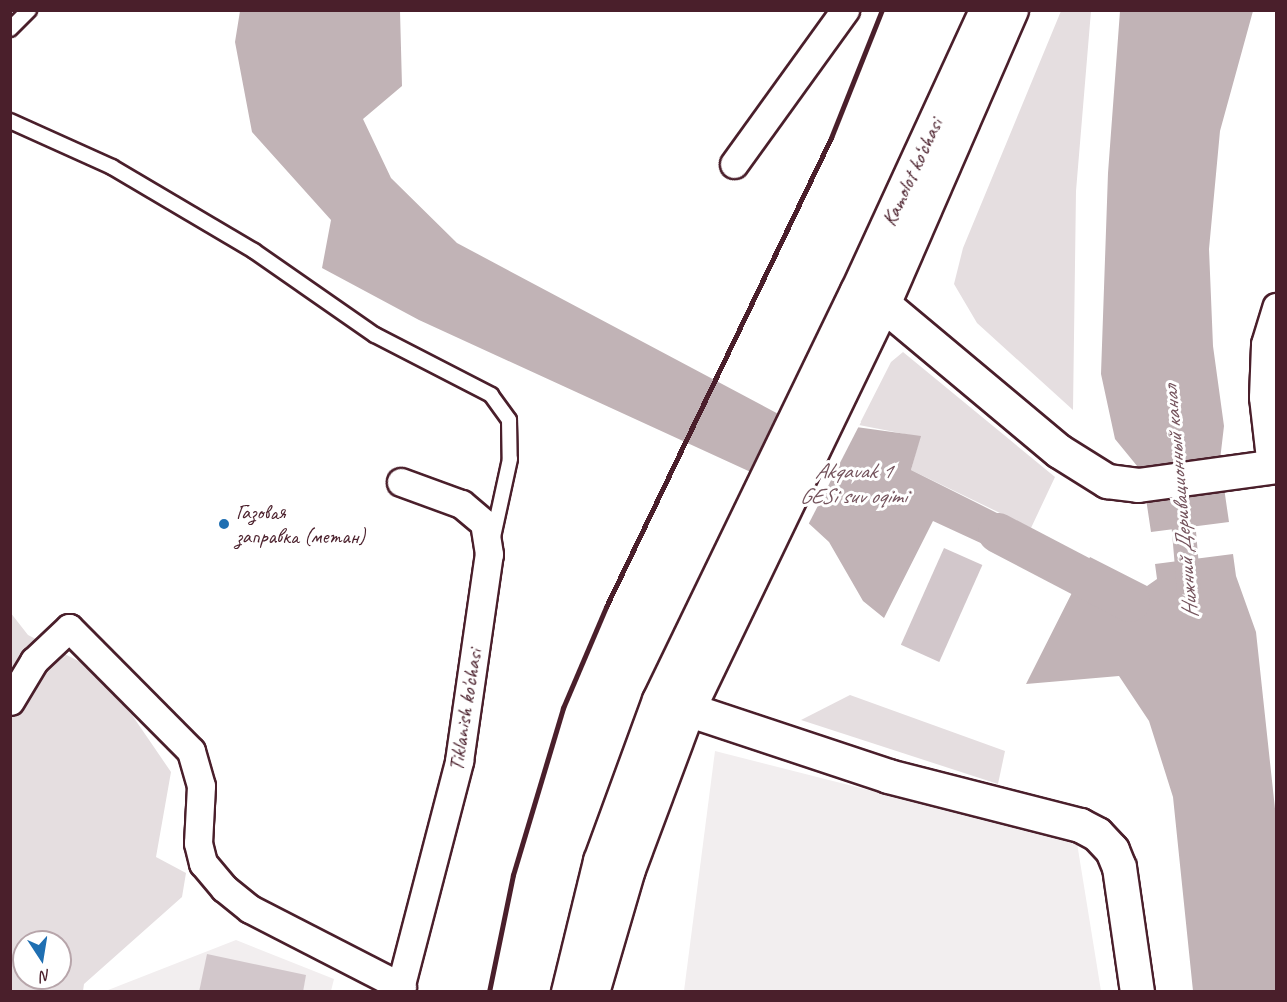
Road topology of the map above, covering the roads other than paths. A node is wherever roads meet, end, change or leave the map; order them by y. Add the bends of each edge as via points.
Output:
1 (29, 10) edge
2 (845, 10) edge
3 (986, 10) edge
4 (1011, 10) edge
5 (10, 29) edge
6 (10, 122) edge
7 (734, 164) dead end
8 (870, 297) junction
9 (1276, 307) edge
10 (1274, 466) edge
11 (401, 482) dead end
12 (489, 554) junction
13 (10, 701) edge
14 (673, 705) junction
15 (401, 989) edge
16 (568, 992) edge
17 (592, 992) edge
18 (1137, 992) edge

1 - 5 lane
2 - 7 street
3 - 8 main road, Kamolot ko‘chasi
4 - 8 main road
6 - 12 lane via 112,167 254,251 375,335 491,395 509,420 510,459
8 - 10 main road via 1083,469 1107,481 1138,485
8 - 14 main road, Kamolot ko‘chasi
9 - 10 street via 1264,344 1263,397
11 - 12 street, Tiklanish ko'chasi via 461,504 484,524
12 - 15 street, Tiklanish ko'chasi via 459,761
13 - 15 street, Tiklanish ko'chasi via 34,661 69,628 191,752 201,786 198,843 203,863 224,888 250,909
14 - 16 main road via 600,861
14 - 17 main road
14 - 18 main road via 888,776 1080,825 1097,834 1112,850 1119,867

